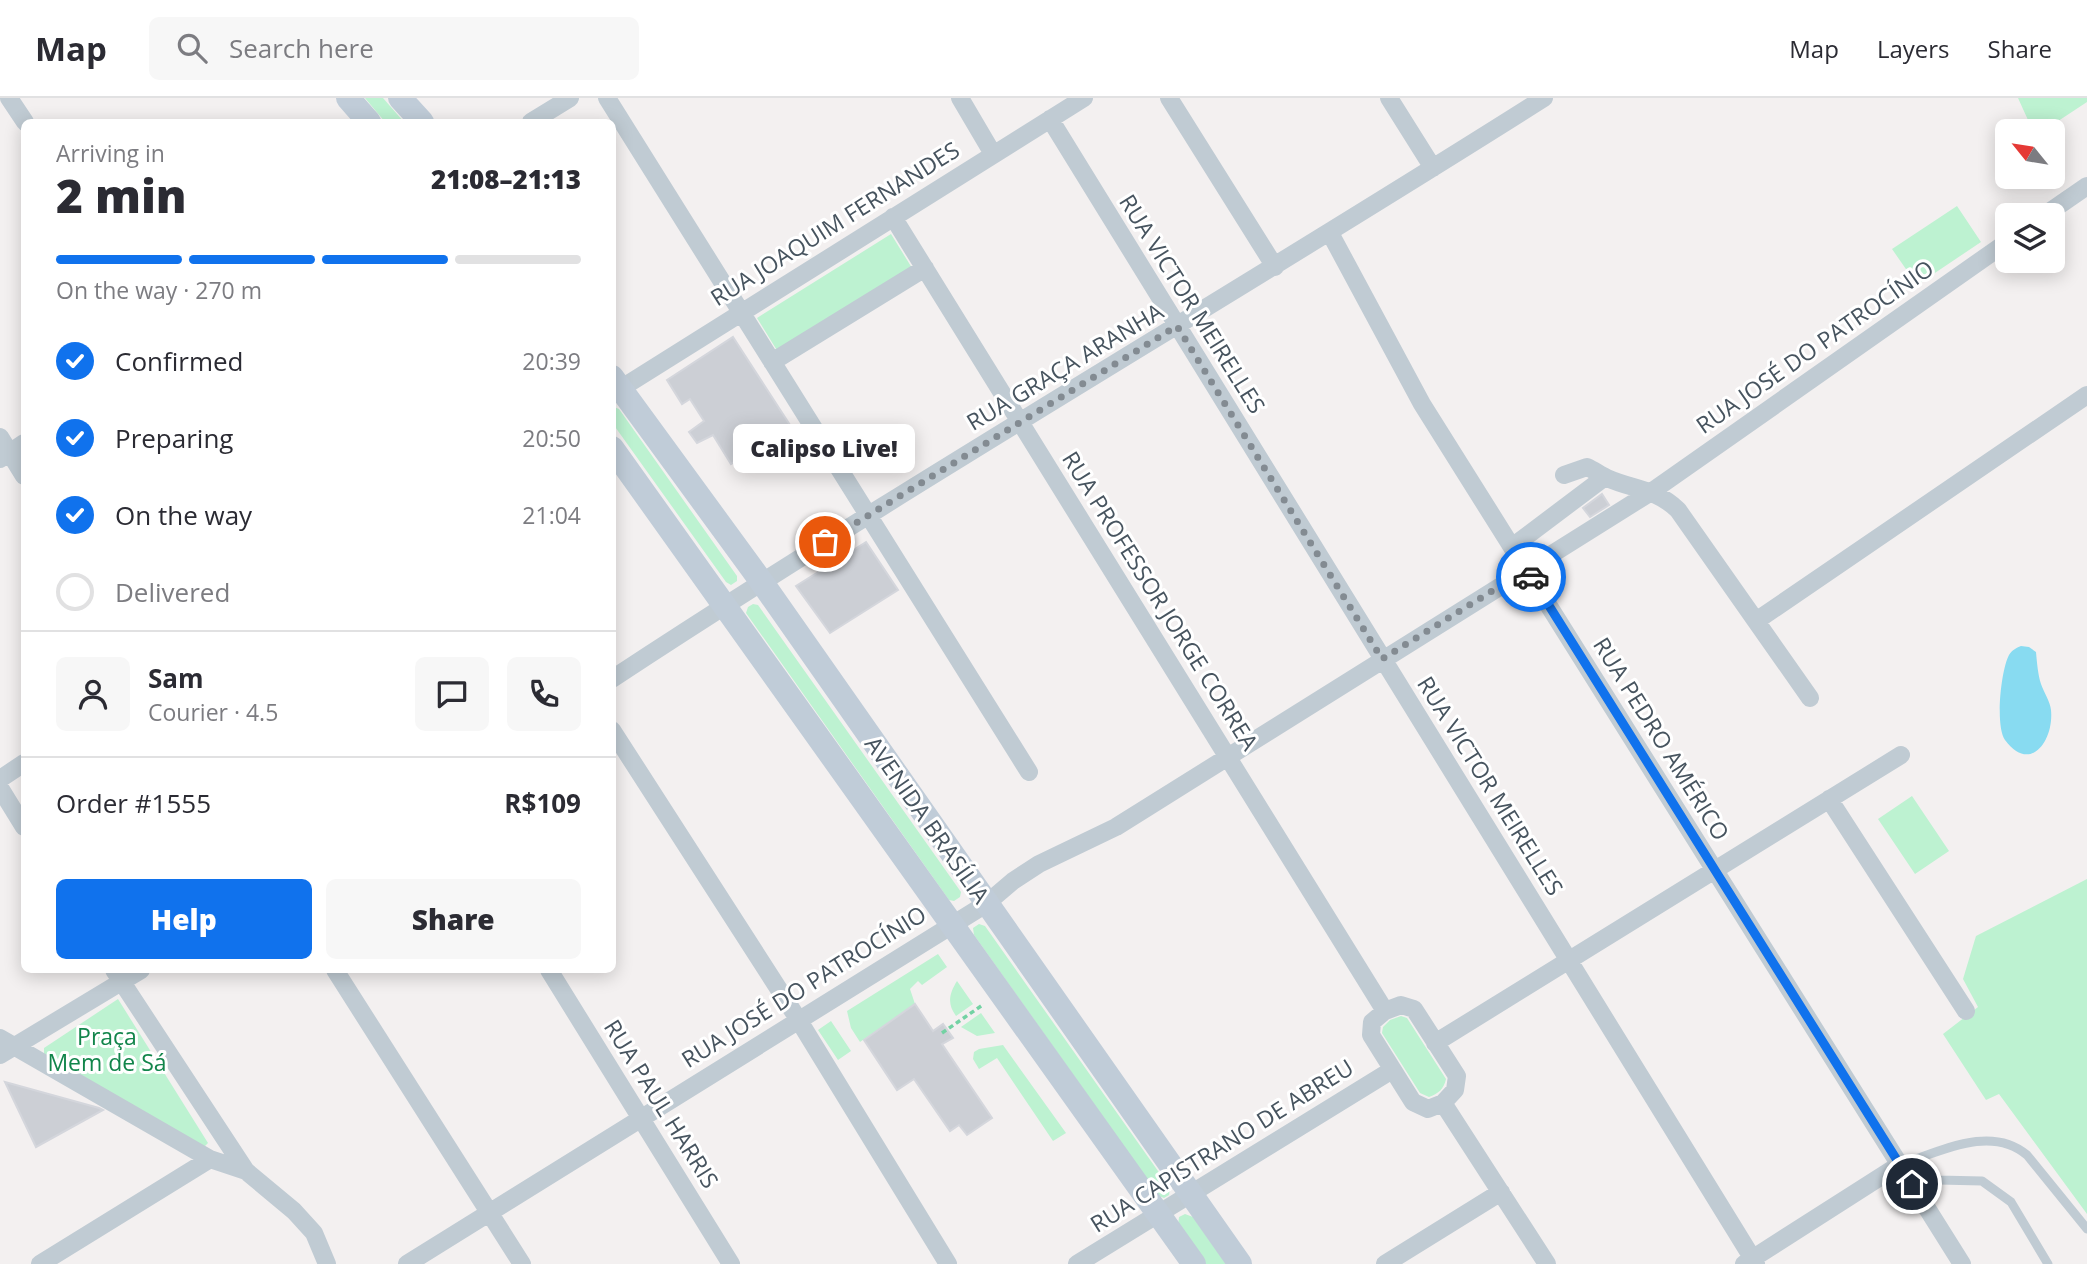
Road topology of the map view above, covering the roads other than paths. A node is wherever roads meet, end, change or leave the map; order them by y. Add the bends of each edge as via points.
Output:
1 (9, 98) edge
2 (348, 98) edge
3 (400, 98) edge
4 (570, 98) edge
5 (607, 98) edge
6 (960, 98) edge
7 (1084, 98) edge
8 (1169, 98) edge
9 (1389, 98) edge
10 (1544, 98) edge
11 (22, 119) edge
12 (366, 119) edge
13 (419, 119) edge
14 (536, 119) edge
15 (1050, 119) junction
16 (993, 154) junction
17 (1433, 168) junction
18 (2087, 186) edge
19 (2062, 203) edge
20 (893, 217) junction
21 (1330, 233) junction
22 (1995, 250) edge
23 (1275, 267) junction
24 (925, 268) junction
25 (741, 312) junction
26 (1177, 326) junction
27 (772, 362) junction
28 (616, 385) edge
29 (616, 387) edge
30 (2087, 396) edge
31 (1021, 422) junction
32 (0, 437) edge
33 (11, 452) edge
34 (616, 453) edge
35 (21, 471) edge
36 (1564, 475) dead end
37 (1605, 477) junction
38 (1651, 492) junction
39 (1563, 508) junction
40 (868, 515) junction
41 (1581, 535) junction
42 (1512, 547) junction
43 (1526, 570) junction
44 (761, 581) junction
45 (725, 605) junction
46 (1756, 621) junction
47 (1382, 659) junction
48 (616, 676) edge
49 (1810, 698) dead end
50 (616, 736) edge
51 (1900, 755) dead end
52 (1228, 757) junction
53 (21, 765) edge
54 (1029, 772) dead end
55 (0, 779) edge
56 (0, 788) edge
57 (1829, 799) junction
58 (21, 822) edge
59 (1715, 870) junction
60 (986, 904) junction
61 (952, 925) junction
62 (1569, 960) junction
63 (337, 973) edge
64 (551, 973) edge
65 (118, 975) edge
66 (1385, 1010) junction
67 (1965, 1011) dead end
68 (798, 1019) junction
69 (1435, 1042) junction
70 (5, 1046) edge
71 (1392, 1070) junction
72 (1443, 1103) junction
73 (640, 1117) junction
74 (210, 1159) junction
75 (1918, 1159) junction
76 (1899, 1165) junction
77 (246, 1171) junction
78 (1500, 1192) junction
79 (1191, 1195) junction
80 (489, 1211) junction
81 (1159, 1214) junction
82 (2087, 1229) edge
83 (1751, 1262) edge
84 (40, 1264) edge
85 (327, 1264) edge
86 (407, 1264) edge
87 (522, 1264) edge
88 (732, 1264) edge
89 (948, 1264) edge
90 (1077, 1264) edge
91 (1194, 1264) edge
92 (1240, 1264) edge
93 (1385, 1264) edge
94 (1547, 1264) edge
95 (1962, 1264) edge
96 (2049, 1264) edge

1 - 11 street
2 - 12 main road
3 - 13 main road
4 - 14 street
5 - 25 street
6 - 16 street
7 - 15 street, RUA JOAQUIM FERNANDES
8 - 23 street
9 - 17 street
10 - 17 street, RUA GRAÇA ARANHA
15 - 16 street, RUA JOAQUIM FERNANDES
15 - 26 street, RUA VICTOR MEIRELLES
16 - 20 street, RUA JOAQUIM FERNANDES
17 - 21 street, RUA GRAÇA ARANHA
18 - 19 street
20 - 24 street, RUA PROFESSOR JORGE CORREA
20 - 25 street, RUA JOAQUIM FERNANDES
21 - 23 street, RUA GRAÇA ARANHA
21 - 42 street, RUA PEDRO AMÉRICO via 1422,404
22 - 38 street, RUA JOSÉ DO PATROCÍNIO
23 - 26 street, RUA GRAÇA ARANHA
24 - 27 street
24 - 31 street, RUA PROFESSOR JORGE CORREA
25 - 27 street
25 - 28 street, RUA JOAQUIM FERNANDES
26 - 31 street, RUA GRAÇA ARANHA
26 - 47 street, RUA VICTOR MEIRELLES
27 - 40 street
29 - 44 main road, AVENIDA BRASÍLIA
30 - 46 street
31 - 40 street, RUA GRAÇA ARANHA
31 - 52 street, RUA PROFESSOR JORGE CORREA
32 - 33 street
33 - 35 street
34 - 45 main road, AVENIDA BRASÍLIA
36 - 37 street via 1587,467
37 - 38 street
37 - 39 street
38 - 41 street, RUA JOSÉ DO PATROCÍNIO
38 - 46 street via 1678,510
39 - 41 street
39 - 42 street
40 - 44 street, RUA GRAÇA ARANHA
40 - 54 street
41 - 43 street, RUA JOSÉ DO PATROCÍNIO
42 - 43 street, RUA PEDRO AMÉRICO
43 - 47 street
43 - 59 street, RUA PEDRO AMÉRICO
44 - 45 street, RUA GRAÇA ARANHA
44 - 60 main road, AVENIDA BRASÍLIA
45 - 48 street, RUA GRAÇA ARANHA
45 - 61 main road, AVENIDA BRASÍLIA
46 - 49 street
47 - 52 street, RUA JOSÉ DO PATROCÍNIO
47 - 62 street, RUA VICTOR MEIRELLES
50 - 68 street
51 - 57 street
52 - 60 street, RUA JOSÉ DO PATROCÍNIO via 1098,838 1039,864
52 - 66 street, RUA PROFESSOR JORGE CORREA
53 - 55 street
56 - 58 street
57 - 59 street
57 - 67 street
59 - 62 street
59 - 76 street, RUA PEDRO AMÉRICO
60 - 61 street, RUA JOSÉ DO PATROCÍNIO
60 - 79 main road, AVENIDA BRASÍLIA
61 - 68 street, RUA JOSÉ DO PATROCÍNIO
61 - 81 main road, AVENIDA BRASÍLIA
62 - 69 street
62 - 83 street, RUA VICTOR MEIRELLES
63 - 80 street
64 - 73 street, RUA PAUL HARRIS
65 - 70 street
65 - 77 street
66 - 69 street via 1401,1005 1414,1009
66 - 71 street via 1373,1022 1371,1035
68 - 73 street, RUA JOSÉ DO PATROCÍNIO
68 - 89 street
69 - 72 street via 1457,1076 1455,1090
70 - 74 street
71 - 72 street via 1413,1102 1428,1108
71 - 79 street, RUA CAPISTRANO DE ABREU
72 - 78 street
73 - 80 street, RUA JOSÉ DO PATROCÍNIO
73 - 88 street, RUA PAUL HARRIS
74 - 77 street
74 - 84 street
75 - 76 lane
75 - 82 lane via 1978,1140 2015,1145
75 - 96 lane via 1938,1180 1982,1181 2011,1202
76 - 83 street
76 - 95 street, RUA PEDRO AMÉRICO
77 - 85 street via 314,1234
78 - 93 street
78 - 94 street
79 - 81 street, RUA CAPISTRANO DE ABREU
79 - 92 main road, AVENIDA BRASÍLIA
80 - 86 street, RUA JOSÉ DO PATROCÍNIO
80 - 87 street
81 - 90 street, RUA CAPISTRANO DE ABREU
81 - 91 main road, AVENIDA BRASÍLIA

